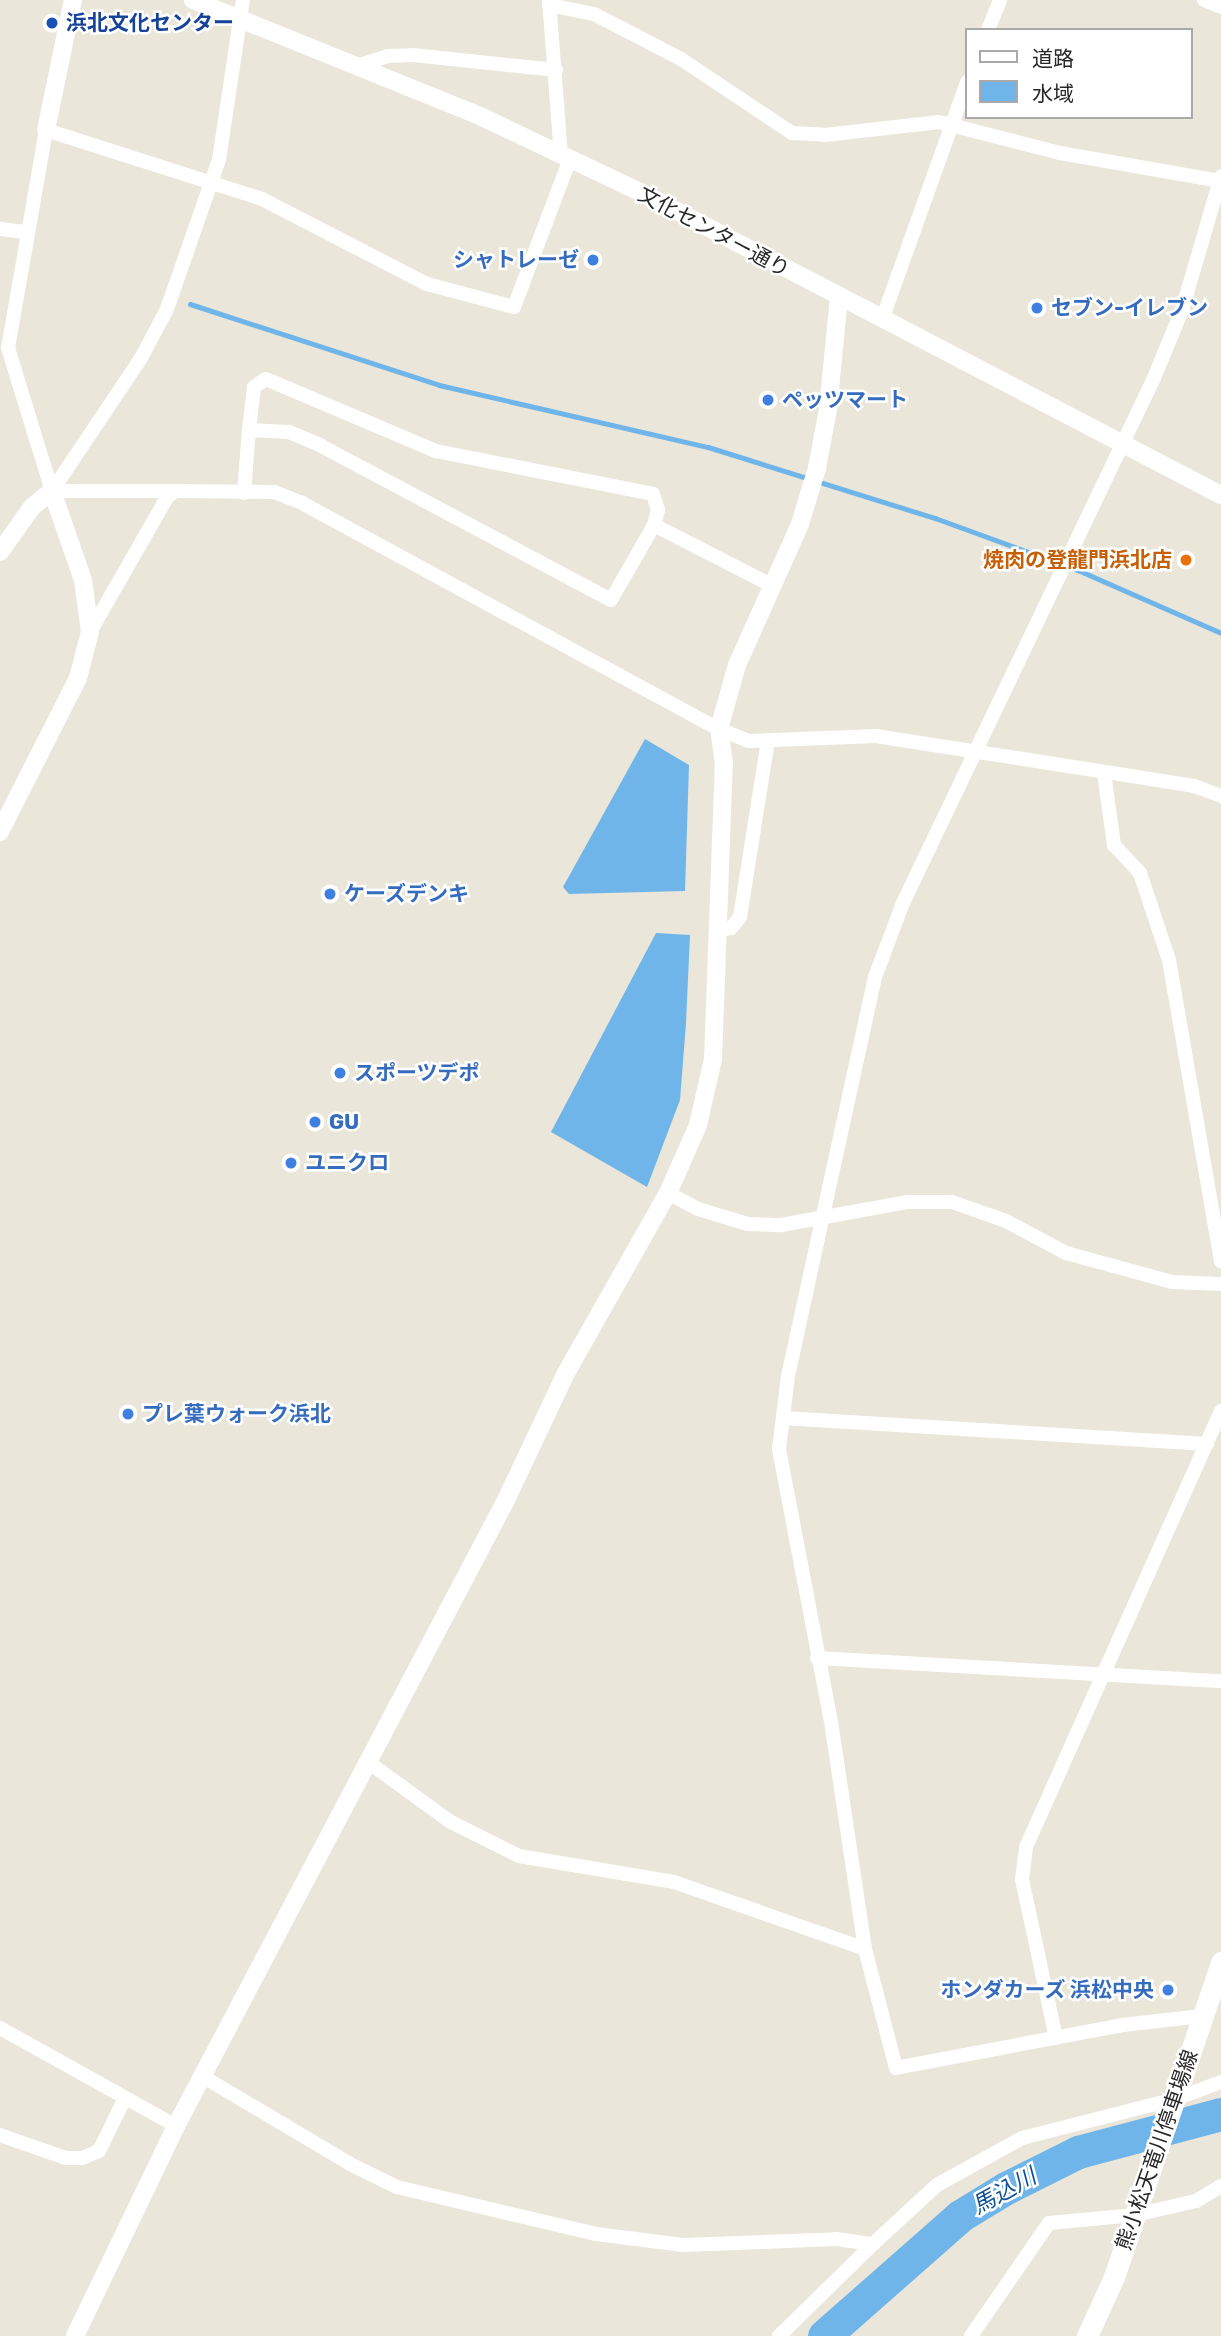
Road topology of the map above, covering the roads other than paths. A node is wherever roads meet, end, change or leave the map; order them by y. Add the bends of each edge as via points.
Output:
1 (73, 0) edge
2 (193, 0) edge
3 (1000, 0) edge
4 (1204, 0) edge
5 (549, 3) edge
6 (1221, 7) edge
7 (242, 9) edge
8 (989, 28) edge
9 (360, 65) junction
10 (556, 70) junction
11 (965, 88) edge
12 (952, 125) junction
13 (46, 130) junction
14 (565, 157) junction
15 (1221, 179) edge
16 (213, 182) junction
17 (0, 229) edge
18 (25, 232) junction
19 (839, 296) junction
20 (883, 317) junction
21 (4, 350) edge
22 (249, 430) junction
23 (1124, 444) junction
24 (52, 491) junction
25 (176, 491) junction
26 (244, 493) junction
27 (1221, 495) edge
28 (654, 525) junction
29 (0, 551) edge
30 (773, 586) junction
31 (90, 632) junction
32 (719, 729) junction
33 (768, 741) junction
34 (977, 751) junction
35 (1104, 773) junction
36 (1221, 796) edge
37 (0, 832) edge
38 (717, 931) junction
39 (668, 1193) junction
40 (822, 1215) junction
41 (1221, 1262) edge
42 (1221, 1284) edge
43 (1221, 1411) edge
44 (783, 1418) junction
45 (1207, 1444) junction
46 (817, 1658) junction
47 (1103, 1677) junction
48 (1221, 1682) edge
49 (368, 1762) junction
50 (865, 1949) junction
51 (1221, 1962) edge
52 (1202, 2016) junction
53 (0, 2028) edge
54 (1056, 2038) junction
55 (202, 2076) junction
56 (1221, 2082) edge
57 (125, 2098) junction
58 (1173, 2105) junction
59 (176, 2126) junction
60 (0, 2135) edge
61 (1221, 2186) edge
62 (1137, 2211) junction
63 (873, 2244) junction
64 (1091, 2335) edge
65 (75, 2336) edge
66 (779, 2336) edge
67 (971, 2336) edge

1 - 13 street
2 - 7 street, 文化センター通り
3 - 8 street
4 - 6 street
5 - 10 street
5 - 12 street via 594,14 681,59 792,133 825,135 906,123
7 - 9 street, 文化センター通り
7 - 16 street
9 - 10 street via 388,56 413,55
9 - 14 street, 文化センター通り
10 - 14 street
11 - 12 street
12 - 15 street via 1059,153
12 - 20 street
13 - 16 street
13 - 18 street
14 - 16 street via 514,307 427,284 276,205
14 - 19 street, 文化センター通り
15 - 23 street via 1182,310
16 - 24 street via 152,338
17 - 18 street
18 - 21 street
19 - 20 street, 文化センター通り
19 - 30 street via 817,468
20 - 23 street, 文化センター通り
21 - 24 street
22 - 26 street
22 - 28 street via 289,432 320,444 611,600
22 - 28 street via 254,387 266,379 446,454 653,494 658,503
23 - 27 street, 文化センター通り
23 - 34 street
24 - 25 street
24 - 29 street via 32,507
24 - 31 street via 83,580
25 - 26 street
25 - 31 street via 155,513
26 - 32 street via 274,492 302,503
28 - 30 street
30 - 32 street via 737,665
31 - 37 street via 79,678
32 - 33 street via 749,741
32 - 38 street via 724,764
33 - 34 street via 876,736
33 - 38 street via 742,911 731,928
34 - 35 street
34 - 40 street via 903,903 874,977
35 - 36 street via 1194,786
35 - 41 street via 1114,845 1140,873 1169,960
38 - 39 street via 713,1059 698,1125
39 - 40 street via 698,1209 748,1224 781,1225
39 - 49 street via 566,1373 506,1500
40 - 42 street via 908,1202 952,1202 1006,1221 1066,1253 1172,1283
40 - 44 street
43 - 45 street
44 - 45 street
44 - 46 street via 781,1461
45 - 47 street
46 - 47 street
46 - 50 street
47 - 48 street
47 - 54 street via 1026,1847 1022,1870
49 - 50 street via 451,1822 519,1856 674,1882
49 - 55 street
50 - 54 street via 896,2068
51 - 52 main road, 熊小松天竜川停車場線
52 - 54 street
52 - 58 main road, 熊小松天竜川停車場線
53 - 57 street
55 - 59 street
55 - 63 street via 397,2187 596,2234 683,2245 836,2239
56 - 58 street
57 - 59 street
57 - 60 street via 99,2151 82,2158 66,2158
58 - 62 main road, 熊小松天竜川停車場線
58 - 63 street via 1022,2138 937,2185
59 - 65 street
61 - 62 street via 1196,2200
62 - 64 main road, 熊小松天竜川停車場線
62 - 67 street via 1049,2223
63 - 66 street

